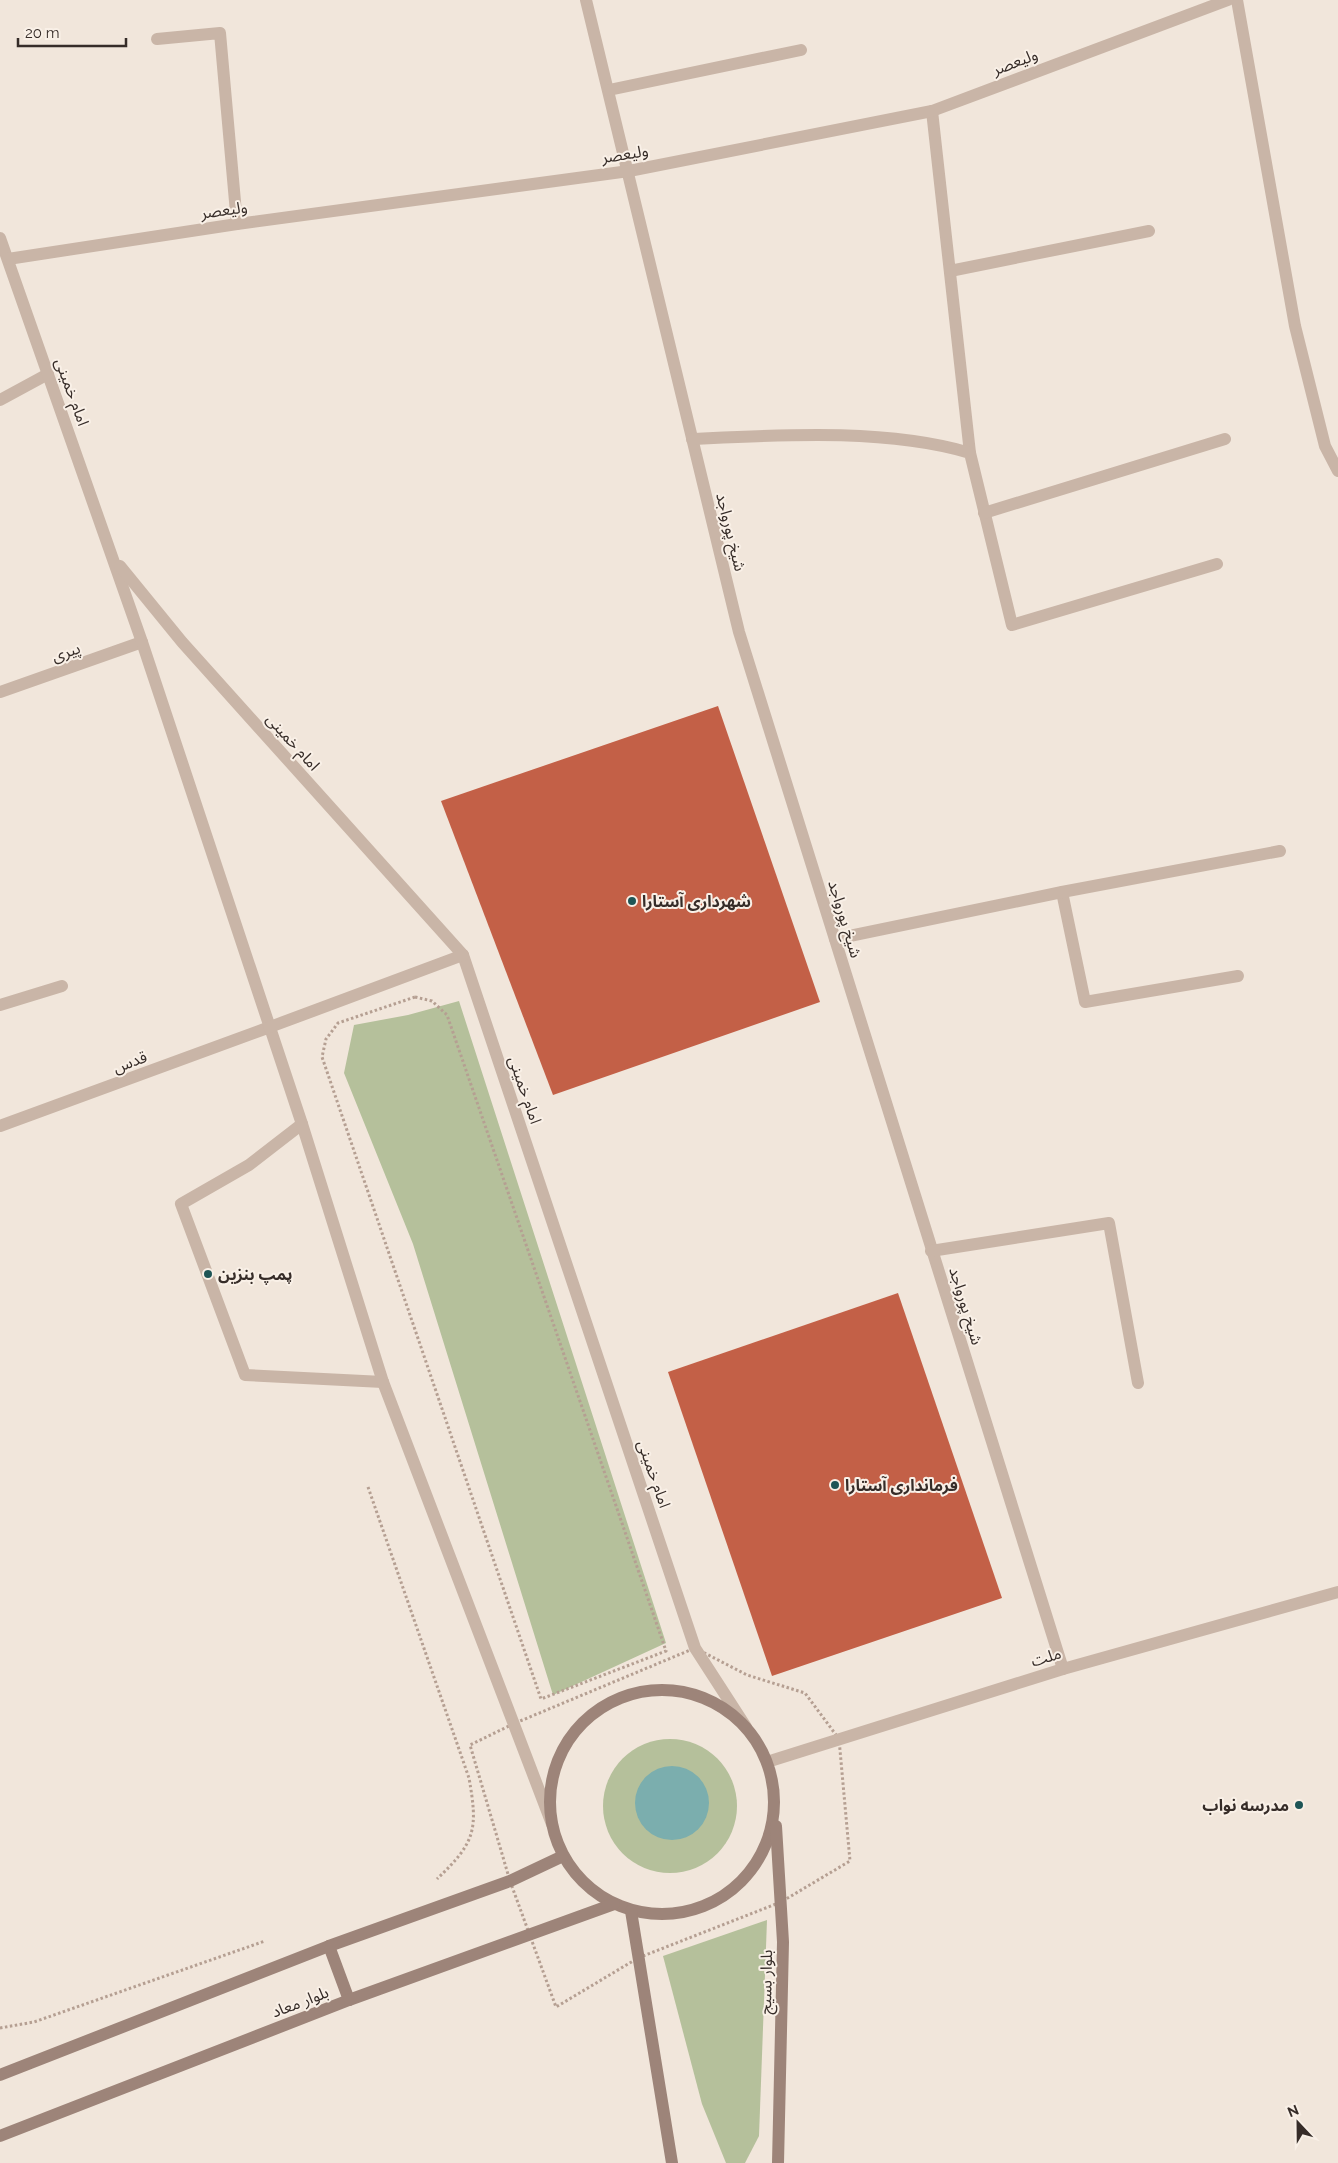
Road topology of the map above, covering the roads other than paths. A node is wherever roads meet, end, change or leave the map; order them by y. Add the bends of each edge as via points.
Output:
1 (586, 0) edge
2 (1228, 0) edge
3 (1237, 0) edge
4 (157, 39) dead end
5 (801, 50) dead end
6 (609, 90) junction
7 (932, 111) junction
8 (629, 171) junction
9 (237, 224) junction
10 (1149, 231) dead end
11 (0, 238) edge
12 (4, 260) edge
13 (950, 271) junction
14 (48, 374) junction
15 (0, 400) edge
16 (692, 439) junction
17 (1225, 439) dead end
18 (970, 453) junction
19 (1338, 470) edge
20 (984, 513) junction
21 (114, 558) junction
22 (1217, 564) dead end
23 (142, 642) junction
24 (0, 692) edge
25 (1280, 851) dead end
26 (1062, 892) junction
27 (835, 939) junction
28 (463, 955) junction
29 (1238, 976) dead end
30 (62, 986) dead end
31 (0, 1005) edge
32 (270, 1028) junction
33 (302, 1124) junction
34 (0, 1126) edge
35 (931, 1251) junction
36 (383, 1382) junction
37 (1138, 1383) dead end
38 (1338, 1592) edge
39 (1063, 1669) junction
40 (746, 1727) junction
41 (767, 1762) junction
42 (775, 1803) junction
43 (552, 1824) junction
44 (563, 1856) junction
45 (614, 1904) junction
46 (631, 1910) junction
47 (329, 1946) junction
48 (350, 2000) junction
49 (0, 2075) edge
50 (0, 2136) edge
51 (672, 2163) edge
52 (778, 2163) edge

1 - 6 street, شیخ پورواجد
2 - 7 street, ولیعصر
3 - 19 street via 1296,326 1325,446
4 - 9 street via 220,33
5 - 6 street
6 - 8 street, شیخ پورواجد
7 - 8 street, ولیعصر
7 - 13 street
8 - 9 street, ولیعصر
8 - 16 street, شیخ پورواجد
9 - 12 street, ولیعصر
10 - 13 street
11 - 12 street, امام خمینی
12 - 14 street, امام خمینی
13 - 18 street
14 - 15 street
14 - 21 street, امام خمینی
16 - 18 street via 856,436 945,445
16 - 27 street, شیخ پورواجد via 739,632
17 - 20 street
18 - 20 street
20 - 22 street via 1012,625
21 - 23 street, امام خمینی
21 - 28 street, امام خمینی via 182,642
23 - 24 street, پیری
23 - 32 street, امام خمینی
25 - 26 street
26 - 27 street
26 - 29 street via 1085,1002
27 - 35 street, شیخ پورواجد
28 - 32 street, قدس
28 - 40 street, امام خمینی via 695,1648
30 - 31 street
32 - 33 street, امام خمینی
32 - 34 street, قدس
33 - 36 street, امام خمینی
33 - 36 street via 249,1165 181,1204 245,1375
35 - 37 street via 1109,1223
35 - 39 street, شیخ پورواجد
36 - 43 street, امام خمینی
38 - 39 street, ملت
39 - 41 street, ملت
40 - 41 main road
40 - 43 main road via 718,1704 683,1692 647,1691 612,1702 582,1723 561,1753 550,1787
41 - 42 main road
42 - 46 main road via 769,1837 754,1868 730,1892 699,1908 665,1914
42 - 52 main road, بلوار بسیج via 783,1942
43 - 44 main road
44 - 45 main road via 585,1884
44 - 47 main road via 510,1881
45 - 46 main road
45 - 48 main road, بلوار معاد
46 - 51 main road
47 - 48 main road
47 - 49 main road
48 - 50 main road, بلوار معاد

